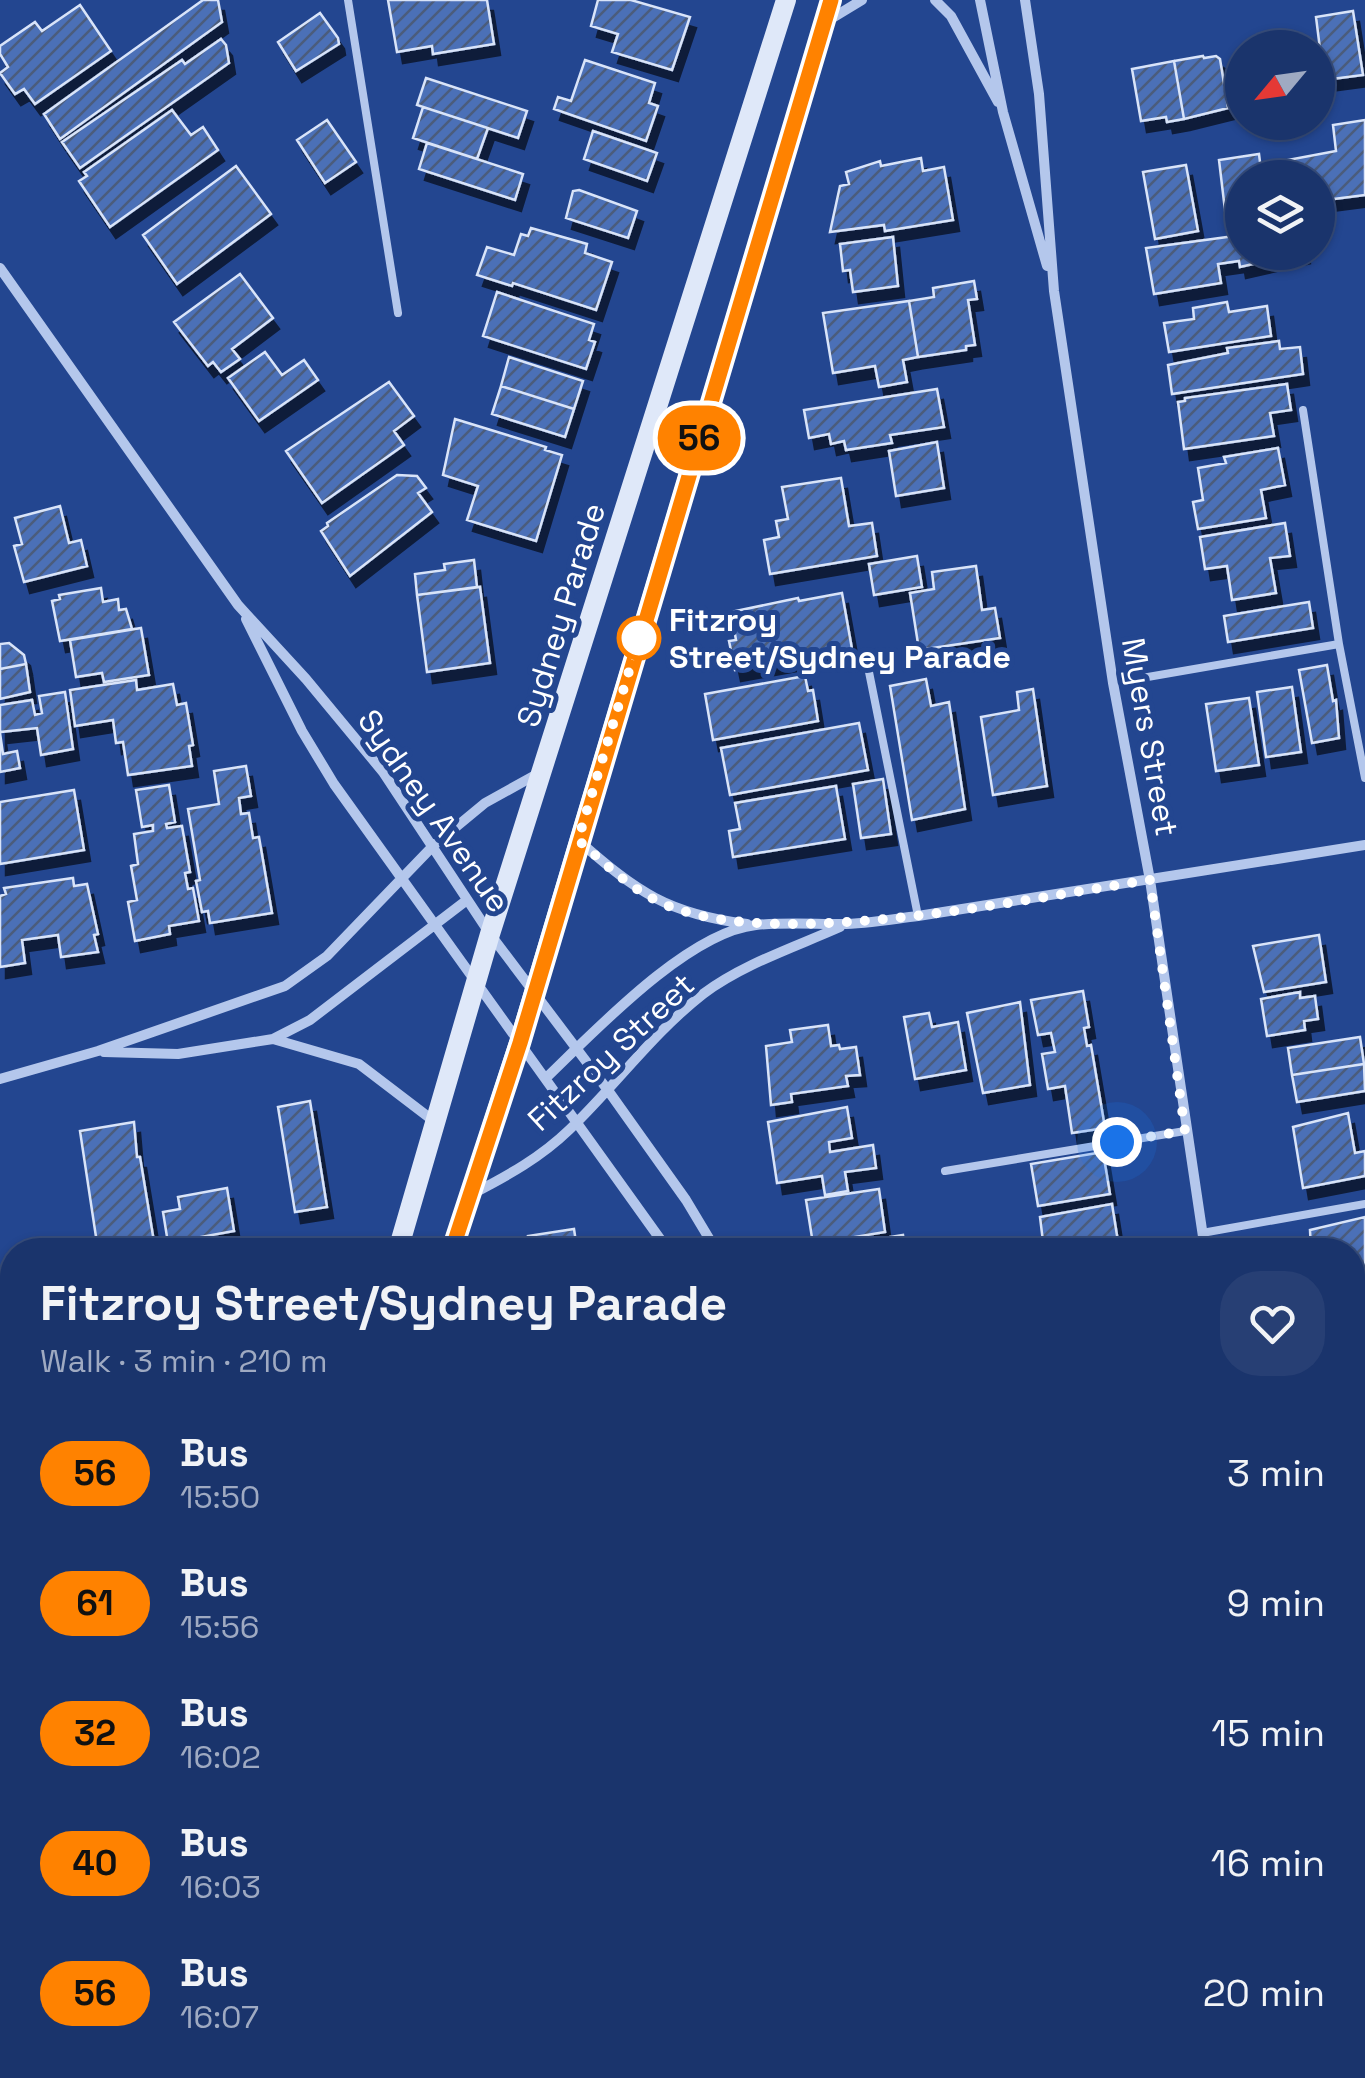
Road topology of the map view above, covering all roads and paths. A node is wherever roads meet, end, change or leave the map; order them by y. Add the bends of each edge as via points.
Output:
1 (348, 0) edge
2 (786, 0) edge
3 (832, 0) edge
4 (862, 0) edge
5 (935, 0) edge
6 (980, 0) edge
7 (1025, 0) edge
8 (824, 24) junction
9 (1004, 112) junction
10 (0, 268) edge
11 (1054, 291) junction
12 (398, 313) dead end
13 (1303, 410) dead end
14 (238, 605) junction
15 (1339, 644) junction
16 (868, 672) dead end
17 (1113, 683) junction
18 (544, 770) junction
19 (1365, 778) edge
20 (578, 840) junction
21 (1365, 845) edge
22 (432, 846) junction
23 (401, 879) junction
24 (1150, 880) junction
25 (467, 900) junction
26 (918, 916) junction
27 (436, 924) junction
28 (845, 924) junction
29 (754, 925) junction
30 (490, 934) junction
31 (476, 981) junction
32 (534, 994) junction
33 (274, 1039) junction
34 (520, 1043) junction
35 (577, 1048) junction
36 (98, 1052) junction
37 (546, 1078) junction
38 (0, 1079) edge
39 (607, 1089) junction
40 (435, 1122) junction
41 (577, 1122) junction
42 (1185, 1131) junction
43 (945, 1171) dead end
44 (468, 1196) junction
45 (1365, 1204) edge
46 (1202, 1233) junction
47 (401, 1238) edge
48 (456, 1238) edge
49 (659, 1238) edge
50 (709, 1238) edge
51 (1203, 1238) edge

1 - 12 lane
2 - 18 street, Sydney Parade
3 - 8 street
4 - 8 street
5 - 9 street via 959,29
6 - 9 street, Myers Street
7 - 11 street, Myers Street
8 - 20 street
9 - 11 street, Myers Street
10 - 14 street, Sydney Avenue
11 - 17 street, Myers Street
13 - 15 lane
14 - 22 street, Sydney Avenue via 383,772
14 - 23 street, Sydney Avenue via 316,756
15 - 17 lane
15 - 19 lane
16 - 26 lane
17 - 24 street, Myers Street
18 - 22 street
18 - 30 street, Sydney Parade
20 - 29 street, Fitzroy Street via 650,898
20 - 32 street
21 - 24 street, Fitzroy Street
22 - 23 street
22 - 25 street, Sydney Avenue
23 - 27 street, Sydney Avenue
23 - 36 street via 327,956 286,986
24 - 26 street, Fitzroy Street
24 - 42 street, Myers Street
25 - 27 street
25 - 30 street, Sydney Avenue
26 - 28 street, Fitzroy Street
27 - 31 street, Sydney Avenue
27 - 33 street via 310,1020
28 - 29 street, Fitzroy Street
28 - 39 street, Fitzroy Street via 706,992
29 - 35 street, Fitzroy Street via 692,951
30 - 31 street, Sydney Parade
30 - 32 street, Sydney Avenue
31 - 34 street, Sydney Avenue
31 - 40 street, Sydney Parade
32 - 34 street
32 - 35 street, Sydney Avenue
33 - 36 street via 178,1054
33 - 40 street via 359,1064
34 - 37 street, Sydney Avenue
34 - 44 street
35 - 37 street, Fitzroy Street
35 - 39 street, Sydney Avenue
36 - 38 street
37 - 41 street, Sydney Avenue
39 - 41 street, Fitzroy Street
39 - 50 street, Sydney Avenue
40 - 47 street, Sydney Parade
41 - 44 street, Fitzroy Street via 516,1172
41 - 49 street, Sydney Avenue
42 - 43 lane
42 - 46 street, Myers Street
44 - 48 street
45 - 46 lane
46 - 51 street, Myers Street

